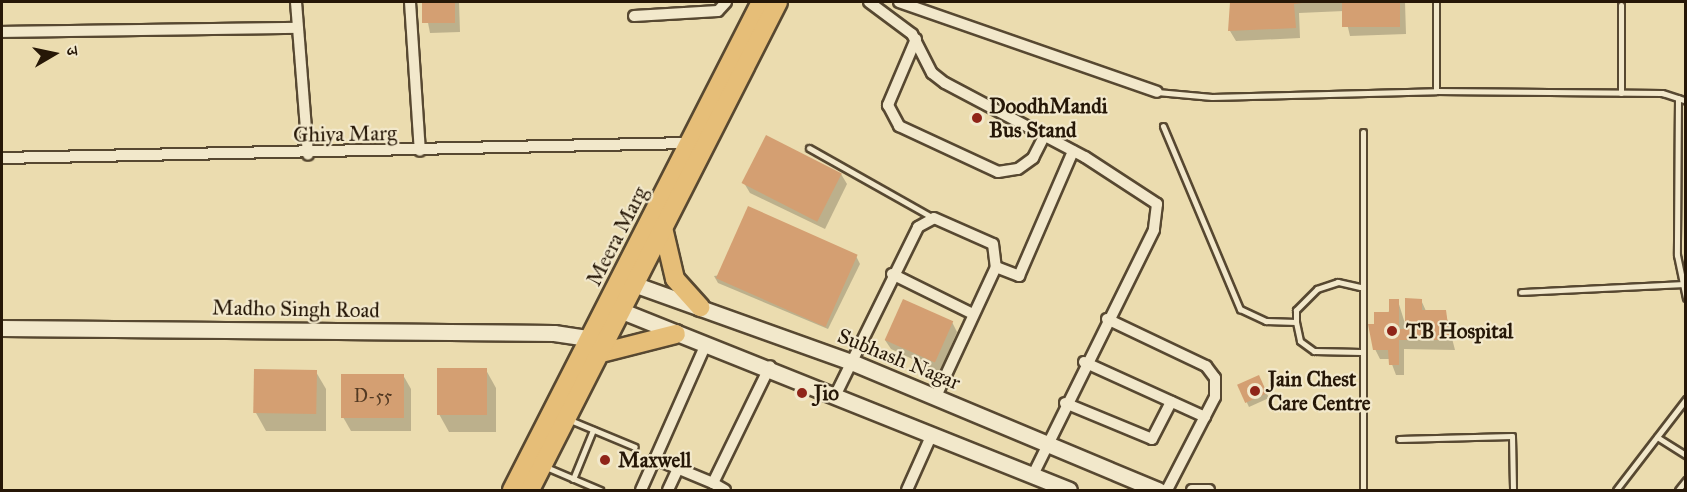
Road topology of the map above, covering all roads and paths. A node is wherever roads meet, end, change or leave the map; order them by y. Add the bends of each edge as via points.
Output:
1 (296, 2) edge
2 (410, 2) edge
3 (726, 2) edge
4 (761, 2) edge
5 (778, 2) edge
6 (869, 2) edge
7 (899, 2) edge
8 (1436, 2) edge
9 (1621, 5) dead end
10 (634, 16) dead end
11 (297, 28) junction
12 (2, 32) edge
13 (916, 39) junction
14 (1436, 91) junction
15 (1157, 92) joint
16 (1621, 93) junction
17 (1678, 98) junction
18 (1686, 101) edge
19 (1163, 126) dead end
20 (1363, 132) dead end
21 (1044, 136) junction
22 (689, 143) junction
23 (809, 148) dead end
24 (420, 152) junction
25 (1073, 152) junction
26 (308, 155) junction
27 (2, 158) edge
28 (934, 218) junction
29 (664, 232) junction
30 (996, 267) junction
31 (892, 274) junction
32 (620, 278) junction
33 (1682, 284) junction
34 (638, 287) junction
35 (1360, 287) junction
36 (1521, 292) dead end
37 (1686, 298) edge
38 (607, 305) junction
39 (700, 307) junction
40 (624, 312) junction
41 (973, 314) junction
42 (1107, 319) junction
43 (1296, 322) junction
44 (2, 328) edge
45 (676, 334) junction
46 (590, 337) junction
47 (706, 344) junction
48 (607, 347) junction
49 (1361, 352) junction
50 (849, 361) junction
51 (1084, 362) junction
52 (770, 366) junction
53 (836, 394) junction
54 (936, 396) junction
55 (1686, 399) edge
56 (1171, 402) junction
57 (1065, 403) junction
58 (1205, 417) junction
59 (565, 419) junction
60 (593, 430) junction
61 (932, 434) junction
62 (1657, 437) junction
63 (1399, 439) dead end
64 (1047, 442) junction
65 (635, 447) dead end
66 (1686, 455) edge
67 (655, 459) junction
68 (542, 466) junction
69 (678, 469) junction
70 (1032, 475) junction
71 (573, 479) junction
72 (1686, 480) edge
73 (713, 483) junction
74 (512, 490) edge
75 (530, 490) edge
76 (600, 490) edge
77 (641, 490) edge
78 (668, 490) edge
79 (725, 490) edge
80 (907, 490) edge
81 (1069, 490) edge
82 (1158, 490) edge
83 (1167, 490) edge
84 (1192, 490) edge
85 (1209, 490) edge
86 (1363, 490) edge
87 (1513, 490) edge
88 (1616, 490) edge
89 (1678, 490) edge

1 - 11 street
2 - 24 street
3 - 10 street via 718,11
4 - 22 main road, Meera Marg
5 - 29 main road, Meera Marg
6 - 13 street
7 - 15 street
8 - 14 lane
9 - 16 lane
11 - 12 street
11 - 26 street
13 - 21 street via 932,73 945,83
13 - 21 street via 888,105 899,126 998,172 1018,169 1033,158
14 - 15 lane via 1212,97
14 - 16 lane
16 - 17 lane
17 - 18 lane
17 - 33 lane via 1677,255
19 - 43 lane via 1240,309 1266,321
20 - 35 lane
21 - 25 street
22 - 24 street, Ghiya Marg
22 - 32 main road, Meera Marg
23 - 28 lane
24 - 26 street, Ghiya Marg
25 - 30 street via 1019,276
25 - 42 street via 1157,204 1154,230
26 - 27 street, Ghiya Marg
28 - 30 street via 993,244
28 - 31 street via 918,228
29 - 34 main road, Meera Marg
29 - 39 main road via 675,279
30 - 41 street
31 - 41 street
31 - 50 street
32 - 34 street, Subhash Nagar
32 - 38 main road, Meera Marg
33 - 36 lane
33 - 37 lane
34 - 39 street, Subhash Nagar
34 - 40 main road, Meera Marg
35 - 43 lane via 1338,282 1317,289 1296,310
35 - 49 lane
38 - 40 street
38 - 46 main road, Meera Marg
39 - 50 street, Subhash Nagar
40 - 45 street
40 - 48 main road, Meera Marg
41 - 54 street
42 - 51 street
42 - 58 street via 1206,366 1215,378 1215,397
43 - 49 lane via 1300,341 1314,351
44 - 46 street, Madho Singh Road
45 - 47 street
45 - 48 main road
46 - 48 street, Madho Singh Road
46 - 74 main road, Meera Marg
47 - 52 street
47 - 67 street
48 - 59 main road, Meera Marg
49 - 86 lane
50 - 53 street
50 - 54 street, Subhash Nagar
51 - 56 street
51 - 57 street
52 - 53 street
52 - 73 street
53 - 61 street
54 - 64 street, Subhash Nagar
55 - 62 lane
56 - 57 street via 1152,438
56 - 58 street
57 - 64 street
58 - 83 street
59 - 60 lane
59 - 68 main road, Meera Marg
60 - 65 lane
60 - 71 lane
61 - 70 street
61 - 80 street
62 - 66 lane
62 - 88 lane
63 - 87 lane via 1512,436
64 - 70 street
64 - 82 street, Subhash Nagar
67 - 69 street
67 - 77 street
68 - 71 lane
68 - 75 main road, Meera Marg
69 - 73 street
69 - 78 street
70 - 81 street
71 - 76 lane
72 - 89 lane
73 - 79 street
84 - 85 street

